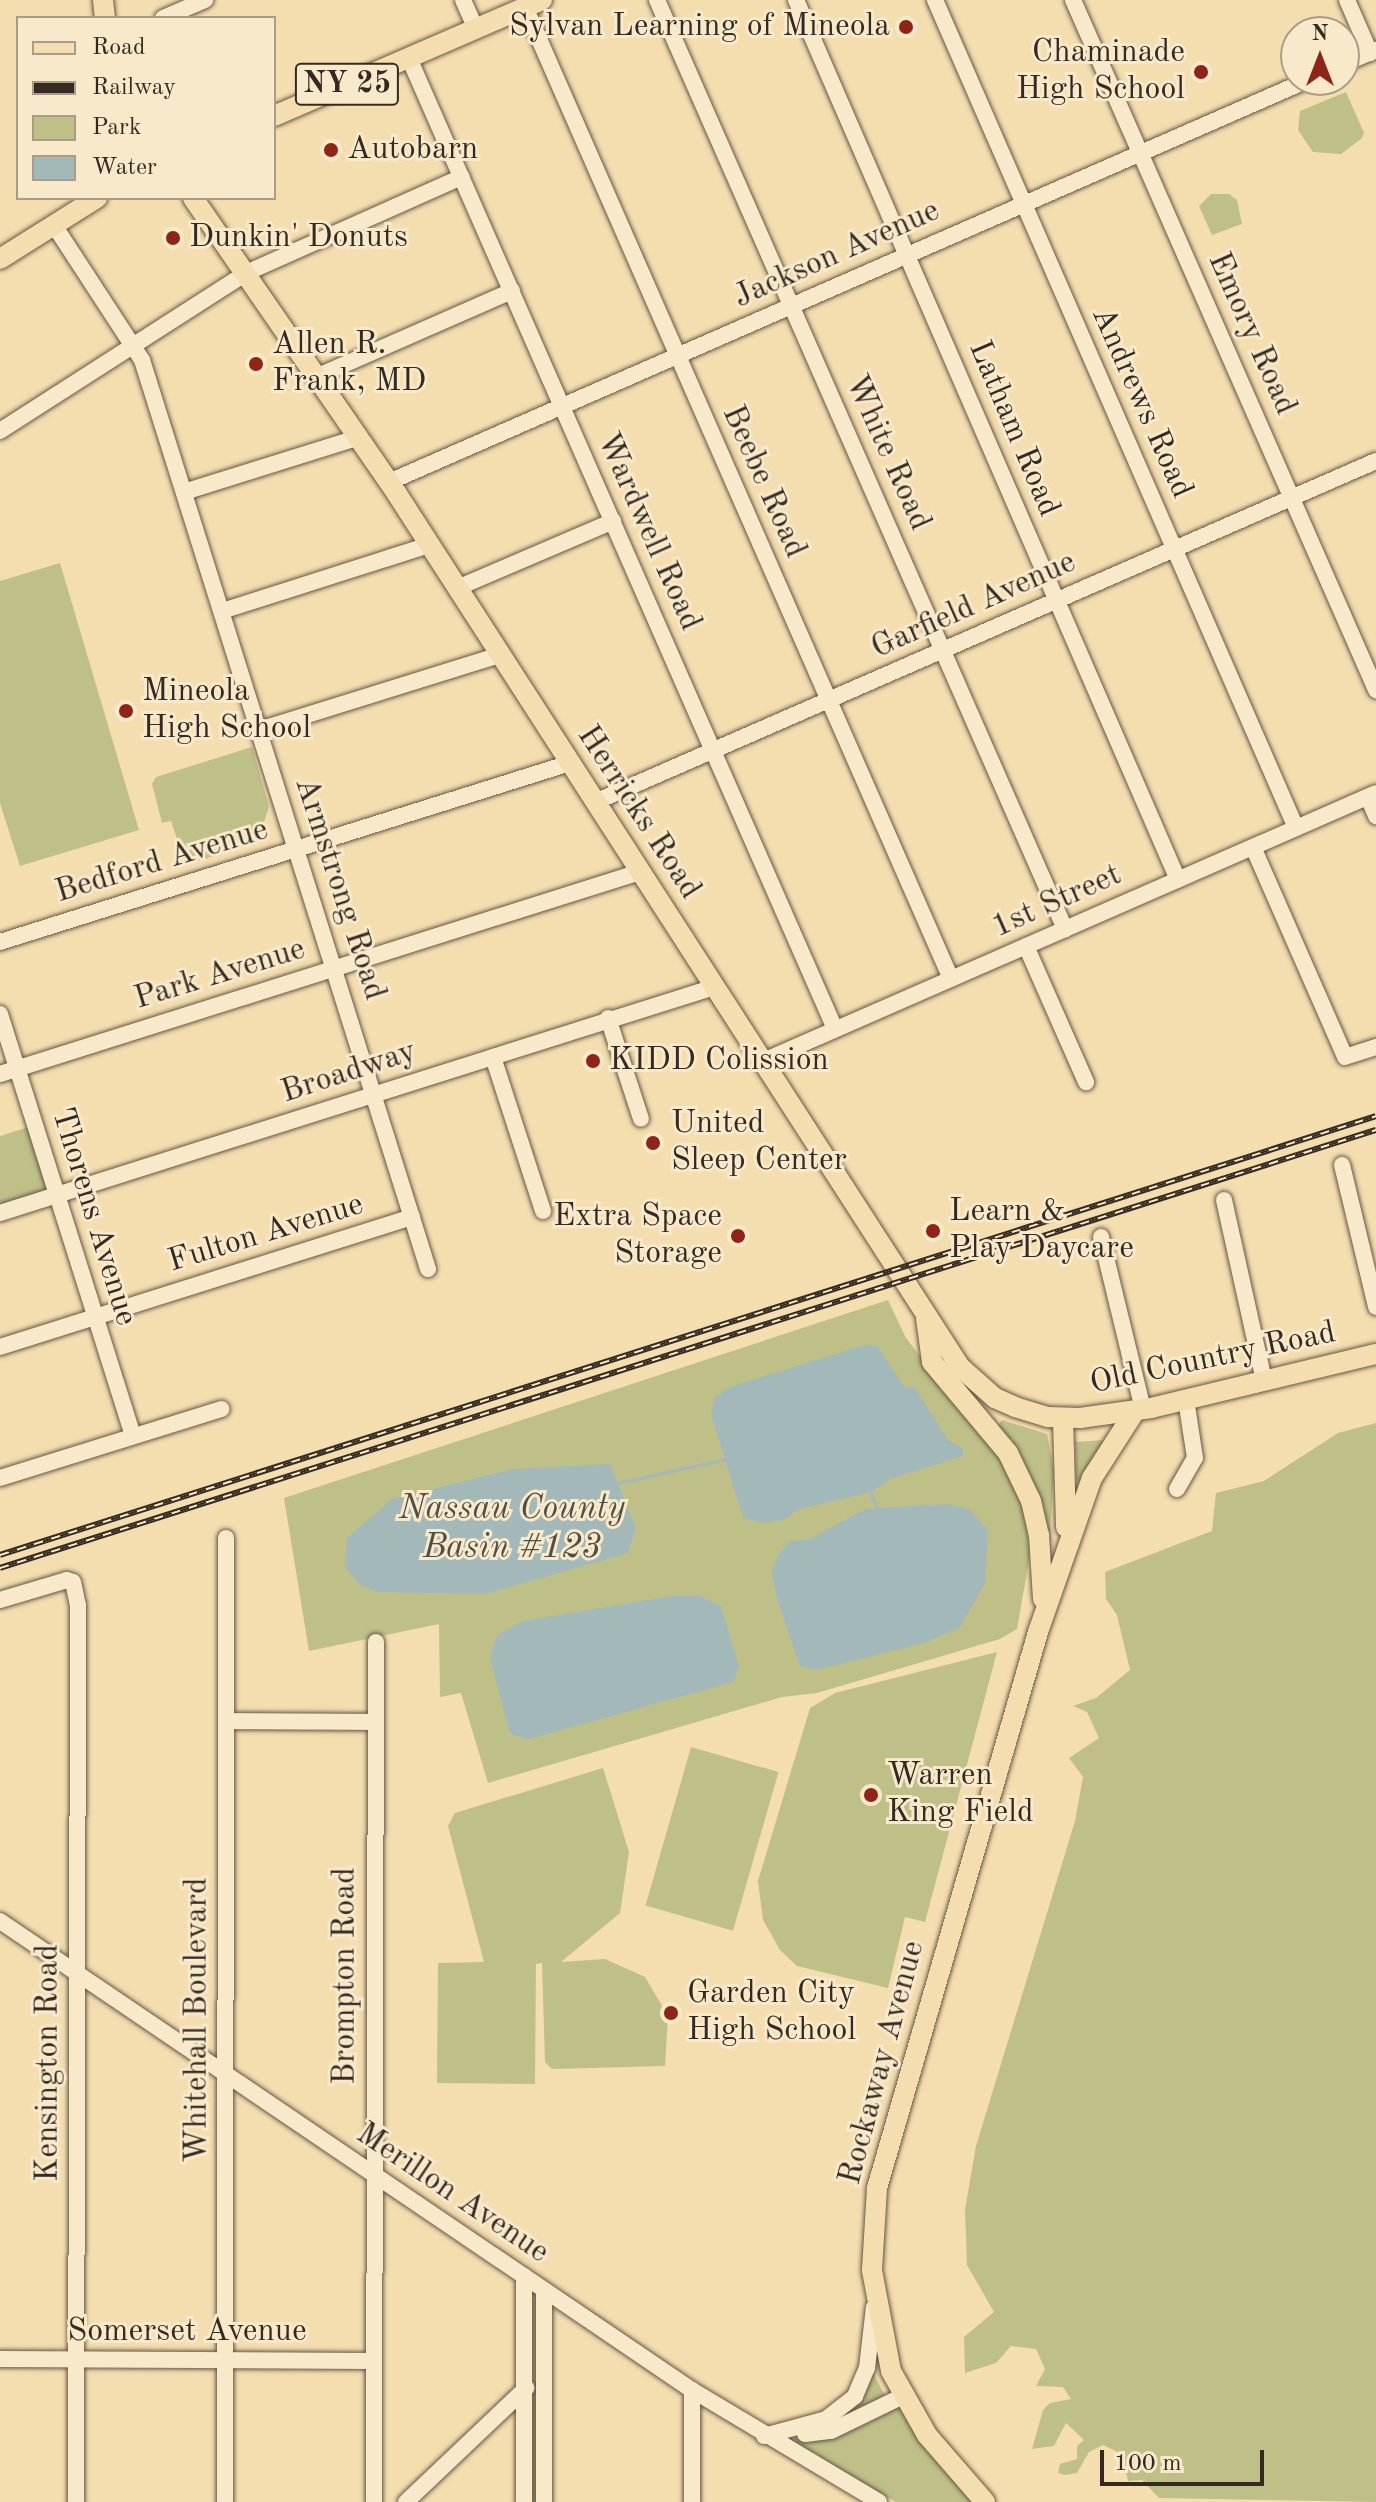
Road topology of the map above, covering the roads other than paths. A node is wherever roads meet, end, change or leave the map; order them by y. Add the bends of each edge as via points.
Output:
1 (205, 0) edge
2 (463, 0) edge
3 (657, 0) edge
4 (796, 0) edge
5 (935, 0) edge
6 (1073, 0) edge
7 (1347, 0) edge
8 (534, 4) edge
9 (168, 16) edge
10 (476, 29) junction
11 (1373, 52) edge
12 (409, 58) junction
13 (1280, 92) edge
14 (276, 115) edge
15 (1141, 153) junction
16 (462, 177) junction
17 (94, 200) edge
18 (194, 200) edge
19 (1024, 204) junction
20 (54, 225) junction
21 (907, 255) junction
22 (0, 259) edge
23 (246, 273) junction
24 (512, 291) junction
25 (792, 305) junction
26 (133, 346) junction
27 (677, 356) junction
28 (318, 376) junction
29 (563, 406) junction
30 (0, 431) edge
31 (359, 437) junction
32 (1376, 461) edge
33 (389, 482) junction
34 (184, 492) junction
35 (1292, 497) junction
36 (613, 521) junction
37 (429, 545) junction
38 (1174, 549) junction
39 (457, 588) junction
40 (1057, 600) junction
41 (222, 611) junction
42 (943, 650) junction
43 (500, 655) junction
44 (1376, 690) edge
45 (828, 700) junction
46 (259, 730) junction
47 (713, 750) junction
48 (570, 763) junction
49 (1372, 795) edge
50 (595, 802) junction
51 (1376, 816) edge
52 (1296, 828) junction
53 (1253, 847) junction
54 (296, 849) junction
55 (640, 872) junction
56 (1178, 880) junction
57 (1065, 929) junction
58 (0, 942) edge
59 (1026, 946) junction
60 (335, 969) junction
61 (951, 979) junction
62 (714, 987) junction
63 (0, 1014) edge
64 (608, 1018) junction
65 (835, 1029) junction
66 (1376, 1047) edge
67 (493, 1057) junction
68 (761, 1062) junction
69 (17, 1068) junction
70 (0, 1074) edge
71 (1086, 1082) dead end
72 (374, 1095) junction
73 (641, 1119) dead end
74 (1342, 1165) dead end
75 (57, 1195) junction
76 (1224, 1200) dead end
77 (543, 1211) dead end
78 (0, 1213) edge
79 (412, 1217) junction
80 (1101, 1237) dead end
81 (428, 1269) dead end
82 (1376, 1307) edge
83 (95, 1317) junction
84 (926, 1318) junction
85 (0, 1347) edge
86 (1376, 1354) edge
87 (1264, 1381) junction
88 (1186, 1399) junction
89 (221, 1409) dead end
90 (1139, 1410) junction
91 (1063, 1418) junction
92 (133, 1436) junction
93 (0, 1478) edge
94 (1177, 1489) dead end
95 (226, 1538) dead end
96 (1060, 1566) junction
97 (4, 1599) edge
98 (1042, 1620) junction
99 (376, 1642) dead end
100 (226, 1721) junction
101 (375, 1722) junction
102 (0, 1921) edge
103 (77, 1974) junction
104 (226, 2075) junction
105 (374, 2175) junction
106 (524, 2276) junction
107 (544, 2290) junction
108 (874, 2298) junction
109 (0, 2359) edge
110 (76, 2360) junction
111 (225, 2361) junction
112 (373, 2361) junction
113 (544, 2387) junction
114 (524, 2388) junction
115 (692, 2390) junction
116 (903, 2396) junction
117 (764, 2436) junction
118 (76, 2502) edge
119 (225, 2502) edge
120 (374, 2502) edge
121 (406, 2502) edge
122 (524, 2502) edge
123 (544, 2502) edge
124 (692, 2502) edge
125 (879, 2502) edge
126 (985, 2502) edge

1 - 9 street
2 - 10 street
3 - 25 street, White Road
4 - 21 street, Latham Road
5 - 19 street, Andrews Road
6 - 15 street, Emory Road
7 - 11 street
8 - 10 main road, NY 25
8 - 27 street, Beebe Road
10 - 12 main road, NY 25
12 - 14 main road, NY 25
12 - 16 street, Wardwell Road
13 - 15 street, Jackson Avenue
15 - 19 street, Jackson Avenue
15 - 35 street, Emory Road
16 - 23 street
16 - 24 street, Wardwell Road
17 - 20 main road
18 - 23 main road, Herricks Road
19 - 21 street, Jackson Avenue
19 - 38 street, Andrews Road
20 - 22 main road
20 - 26 street, Armstrong Road
21 - 25 street, Jackson Avenue
21 - 40 street, Latham Road
23 - 26 street
23 - 28 main road, Herricks Road
24 - 28 street
24 - 29 street, Wardwell Road
25 - 27 street, Jackson Avenue
25 - 42 street, White Road
26 - 30 street
26 - 34 street, Armstrong Road
27 - 29 street, Jackson Avenue
27 - 45 street, Beebe Road
28 - 31 main road, Herricks Road
29 - 33 street, Jackson Avenue
29 - 36 street, Wardwell Road
31 - 33 main road, Herricks Road
31 - 34 street
32 - 35 street, Garfield Avenue
33 - 37 main road, Herricks Road
34 - 41 street, Armstrong Road
35 - 38 street, Garfield Avenue
35 - 44 street, Emory Road
36 - 39 street
36 - 47 street, Wardwell Road
37 - 39 main road, Herricks Road
37 - 41 street
38 - 40 street, Garfield Avenue
38 - 52 street, Andrews Road
39 - 43 main road, Herricks Road
40 - 42 street, Garfield Avenue
40 - 56 street, Latham Road
41 - 46 street, Armstrong Road
42 - 45 street, Garfield Avenue
42 - 57 street, White Road
43 - 46 street
43 - 48 main road, Herricks Road
45 - 47 street, Garfield Avenue
45 - 61 street, Beebe Road
46 - 54 street, Armstrong Road
47 - 50 street, Garfield Avenue
47 - 65 street, Wardwell Road
48 - 50 main road, Herricks Road
48 - 54 street, Bedford Avenue
49 - 51 street
49 - 52 street, 1st Street
50 - 55 main road, Herricks Road
52 - 53 street, 1st Street
53 - 56 street, 1st Street
53 - 66 street via 1345,1057
54 - 58 street, Bedford Avenue
54 - 60 street, Armstrong Road
55 - 60 street, Park Avenue
55 - 62 main road, Herricks Road
56 - 57 street, 1st Street
57 - 59 street, 1st Street
59 - 61 street, 1st Street
59 - 71 street
60 - 69 street, Park Avenue
60 - 72 street, Armstrong Road
61 - 65 street, 1st Street
62 - 64 street, Broadway
62 - 68 main road, Herricks Road
63 - 69 street, Thorens Avenue
64 - 67 street, Broadway
64 - 73 street
65 - 68 street, 1st Street
67 - 72 street, Broadway
67 - 77 street
68 - 84 main road, Herricks Road
69 - 70 street, Park Avenue
69 - 75 street, Thorens Avenue
72 - 75 street, Broadway
72 - 79 street, Armstrong Road
74 - 82 street
75 - 78 street, Broadway
75 - 83 street, Thorens Avenue
76 - 87 street
79 - 81 street, Armstrong Road
79 - 83 street, Fulton Avenue
80 - 90 street
83 - 85 street, Fulton Avenue
83 - 92 street, Thorens Avenue
84 - 91 main road, Herricks Road via 960,1367 995,1398
84 - 98 main road, Rockaway Avenue via 932,1362 1008,1453 1031,1501 1044,1575
86 - 87 main road, Old Country Road
87 - 88 main road, Old Country Road
88 - 90 main road, Old Country Road
88 - 94 street via 1195,1458
89 - 92 street
90 - 91 main road, Old Country Road
90 - 96 main road, Rockaway Avenue via 1092,1478
91 - 96 main road, Rockaway Avenue via 1069,1509
92 - 93 street
95 - 100 street, Whitehall Boulevard
96 - 98 main road, Rockaway Avenue
97 - 103 street, Kensington Road via 73,1582 78,1623
98 - 108 main road, Rockaway Avenue via 877,2188
99 - 101 street, Brompton Road
100 - 101 street
100 - 104 street, Whitehall Boulevard
101 - 105 street, Brompton Road
102 - 103 street, Merillon Avenue
103 - 104 street, Merillon Avenue
103 - 110 street, Kensington Road
104 - 105 street, Merillon Avenue
104 - 111 street, Whitehall Boulevard
105 - 106 street, Merillon Avenue
105 - 112 street, Brompton Road
106 - 107 street, Merillon Avenue
106 - 114 street
107 - 113 street
107 - 115 street, Merillon Avenue
108 - 116 main road, Rockaway Avenue via 891,2371
108 - 117 street via 867,2368 855,2396 826,2419
109 - 110 street, Somerset Avenue
110 - 111 street, Somerset Avenue
110 - 118 street, Kensington Road
111 - 112 street, Somerset Avenue
111 - 119 street, Whitehall Boulevard
112 - 120 street, Brompton Road
113 - 114 street
113 - 123 street
114 - 121 street
114 - 122 street
115 - 117 street, Merillon Avenue
115 - 124 street
116 - 117 street via 831,2431
116 - 126 main road, Rockaway Avenue via 952,2468
117 - 125 street, Merillon Avenue

